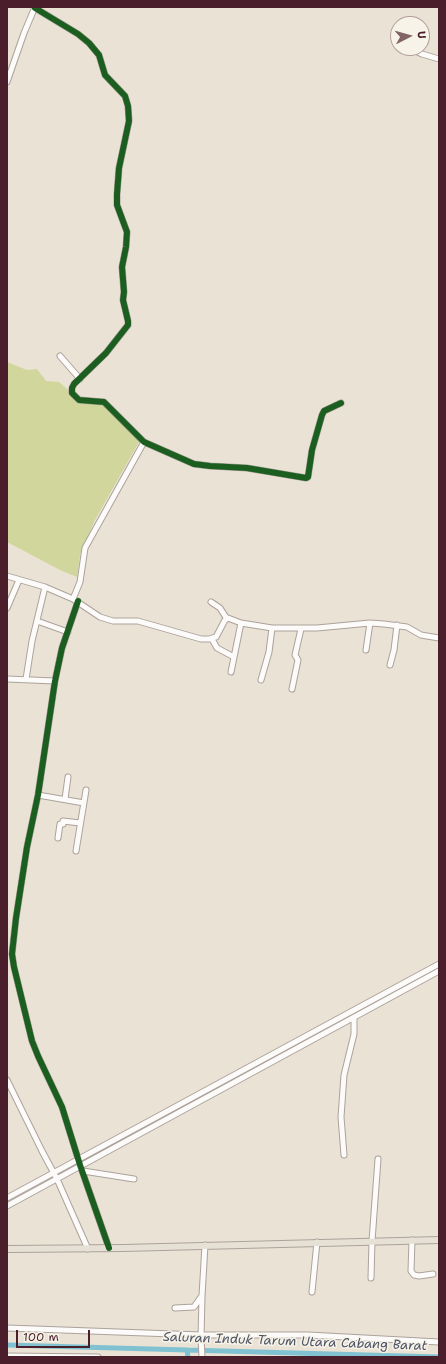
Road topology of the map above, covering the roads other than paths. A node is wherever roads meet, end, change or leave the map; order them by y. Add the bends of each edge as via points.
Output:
1 (35, 8) edge
2 (7, 82) edge
3 (60, 356) dead end
4 (80, 379) junction
5 (341, 403) dead end
6 (144, 442) junction
7 (7, 576) edge
8 (19, 580) junction
9 (46, 588) junction
10 (76, 600) junction
11 (210, 602) dead end
12 (7, 608) edge
13 (227, 618) junction
14 (37, 621) junction
15 (241, 623) junction
16 (370, 623) junction
17 (398, 625) junction
18 (272, 628) junction
19 (301, 629) junction
20 (68, 632) junction
21 (439, 638) edge
22 (212, 639) junction
23 (366, 650) dead end
24 (234, 657) junction
25 (390, 665) dead end
26 (231, 672) dead end
27 (7, 679) edge
28 (26, 679) junction
29 (261, 680) dead end
30 (55, 681) junction
31 (292, 690) dead end
32 (68, 777) dead end
33 (86, 790) dead end
34 (38, 795) junction
35 (65, 799) junction
36 (84, 803) junction
37 (80, 824) junction
38 (58, 838) dead end
39 (76, 850) dead end
40 (10, 955) edge
41 (439, 964) edge
42 (439, 971) edge
43 (354, 1017) junction
44 (7, 1080) edge
45 (344, 1155) dead end
46 (78, 1159) junction
47 (378, 1159) dead end
48 (81, 1168) junction
49 (54, 1173) junction
50 (57, 1179) junction
51 (134, 1179) dead end
52 (7, 1198) edge
53 (7, 1206) edge
54 (412, 1240) junction
55 (439, 1240) edge
56 (372, 1241) junction
57 (317, 1242) junction
58 (205, 1245) junction
59 (109, 1248) junction
60 (7, 1249) edge
61 (88, 1249) junction
62 (433, 1274) dead end
63 (371, 1278) dead end
64 (312, 1292) dead end
65 (202, 1296) junction
66 (175, 1308) dead end
67 (7, 1328) edge
68 (201, 1336) junction
69 (439, 1342) edge
70 (7, 1356) edge
71 (50, 1357) edge
72 (98, 1357) edge
73 (202, 1357) edge

1 - 2 street
1 - 4 street via 89,43 99,55 105,75 125,96 128,106 129,121 119,168 117,194 117,205 127,232 122,267 122,300 128,326
3 - 4 street
4 - 6 street via 72,388 76,398 104,402
5 - 6 street via 324,411 322,415 307,478 247,468 194,464
6 - 10 street via 85,548
7 - 8 street
8 - 9 street
8 - 12 street
9 - 10 street
9 - 14 street
10 - 20 street
10 - 22 street via 104,619 138,621 196,638
11 - 13 street via 220,608
13 - 15 street
13 - 22 street
14 - 20 street
14 - 28 street
15 - 18 street
15 - 24 street
16 - 17 street
16 - 19 street
16 - 23 street
17 - 21 street via 410,628 423,636
17 - 25 street
18 - 19 street
18 - 29 street via 269,652
19 - 31 street via 295,655 298,660
20 - 30 street
22 - 24 street via 217,648
24 - 26 street
27 - 28 street
28 - 30 street
30 - 34 street
32 - 35 street
33 - 36 street
34 - 35 street
34 - 40 street via 27,846
35 - 36 street
36 - 37 street
37 - 38 street via 64,821 60,824
37 - 39 street
40 - 46 street via 32,1041 62,1107
41 - 46 street
42 - 43 street
43 - 45 street via 354,1034 344,1075 341,1117
43 - 48 street
44 - 49 street
46 - 48 street
46 - 49 street
47 - 56 street
48 - 50 street
48 - 51 street
48 - 59 street
49 - 50 street
49 - 52 street
50 - 53 street
50 - 61 street
54 - 55 main road
54 - 56 main road
54 - 62 street via 411,1271 419,1276
56 - 57 main road
56 - 63 street
57 - 58 main road
57 - 64 street
58 - 59 main road
58 - 65 street
59 - 61 main road
60 - 61 main road
65 - 66 street via 194,1307
65 - 68 street
67 - 68 street
68 - 69 street via 308,1335
68 - 73 street
70 - 71 street
71 - 72 street

